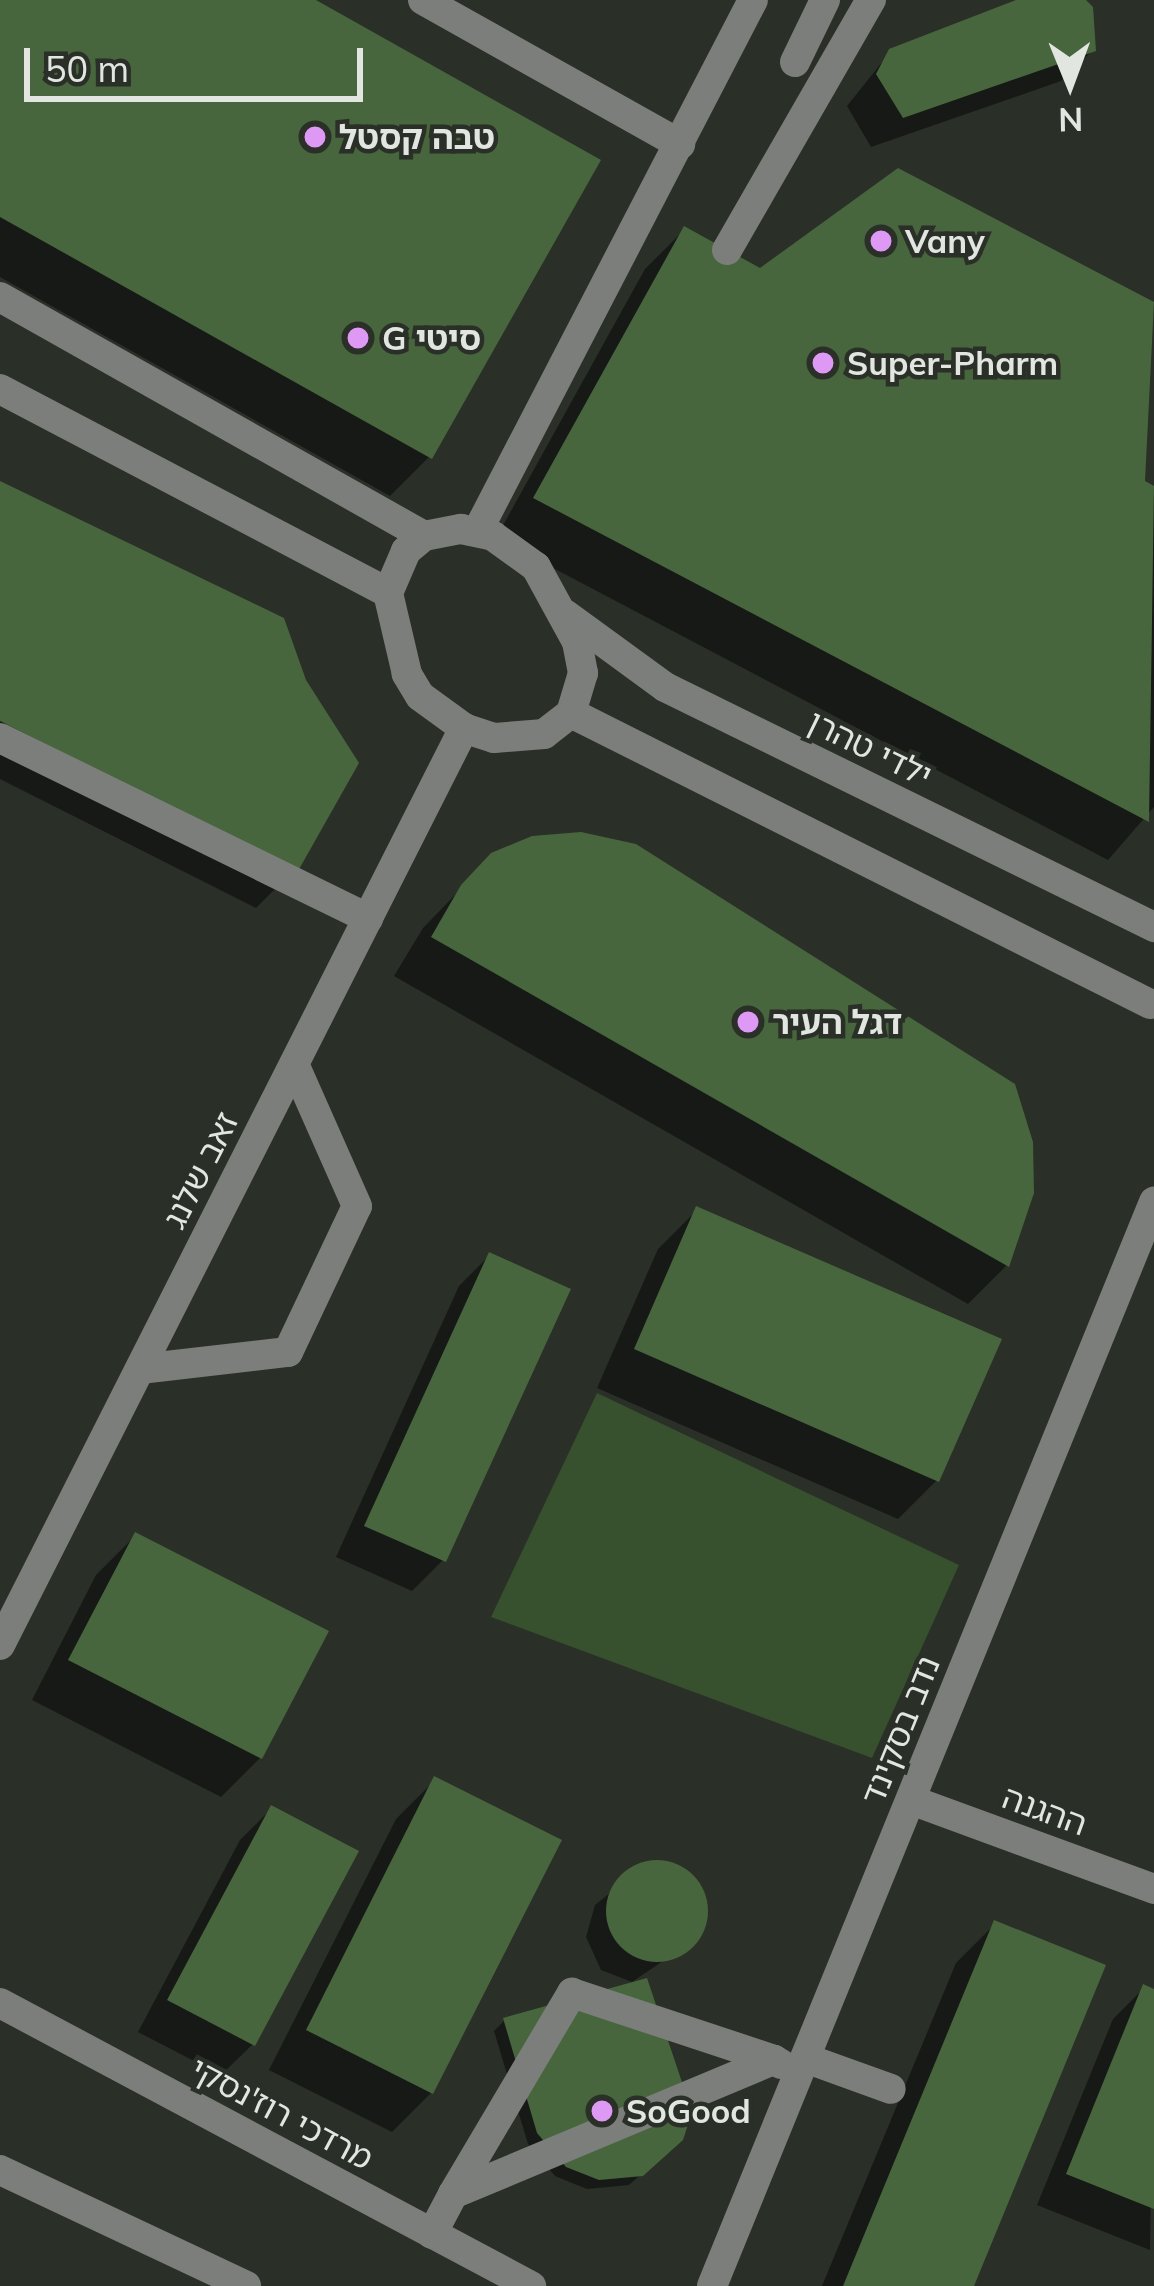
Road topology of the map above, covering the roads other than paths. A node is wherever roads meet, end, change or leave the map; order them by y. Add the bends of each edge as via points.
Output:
1 (423, 0) edge
2 (753, 0) edge
3 (825, 0) edge
4 (871, 0) edge
5 (795, 62) dead end
6 (680, 144) junction
7 (727, 250) dead end
8 (0, 297) edge
9 (0, 389) edge
10 (477, 532) junction
11 (424, 536) junction
12 (388, 592) junction
13 (566, 614) junction
14 (571, 713) junction
15 (464, 728) junction
16 (0, 738) edge
17 (368, 918) junction
18 (1154, 927) edge
19 (1153, 1011) edge
20 (294, 1064) junction
21 (1154, 1202) edge
22 (140, 1369) junction
23 (0, 1645) edge
24 (911, 1800) junction
25 (1154, 1888) edge
26 (0, 2003) edge
27 (792, 2064) junction
28 (891, 2089) dead end
29 (0, 2170) edge
30 (453, 2194) junction
31 (432, 2234) junction
32 (717, 2273) edge
33 (246, 2286) edge
34 (531, 2286) edge
35 (697, 2286) edge

1 - 6 street
2 - 6 street
3 - 5 street
4 - 7 street
6 - 10 street
8 - 11 street
9 - 12 street
10 - 11 street
10 - 13 street via 536,567
11 - 12 street via 406,551
12 - 15 street via 407,674 420,696
13 - 14 street via 583,674
13 - 18 street, ילדי טהרן via 665,687
14 - 15 street via 544,734 519,740
14 - 19 street
15 - 17 street, זאב שלנג
16 - 17 street
17 - 20 street, זאב שלנג
20 - 22 street, זאב שלנג
20 - 22 street via 357,1206 288,1352
21 - 24 street, נדב בסקינד
22 - 23 street, זאב שלנג
24 - 25 street, ההגנה
24 - 27 street, נדב בסקינד
26 - 31 street, מרדכי רוז'נסקי
27 - 28 street
27 - 30 street
27 - 30 street via 572,1994
27 - 32 street, נדב בסקינד
29 - 33 street
30 - 31 street
31 - 34 street, מרדכי רוז'נסקי
32 - 35 street

